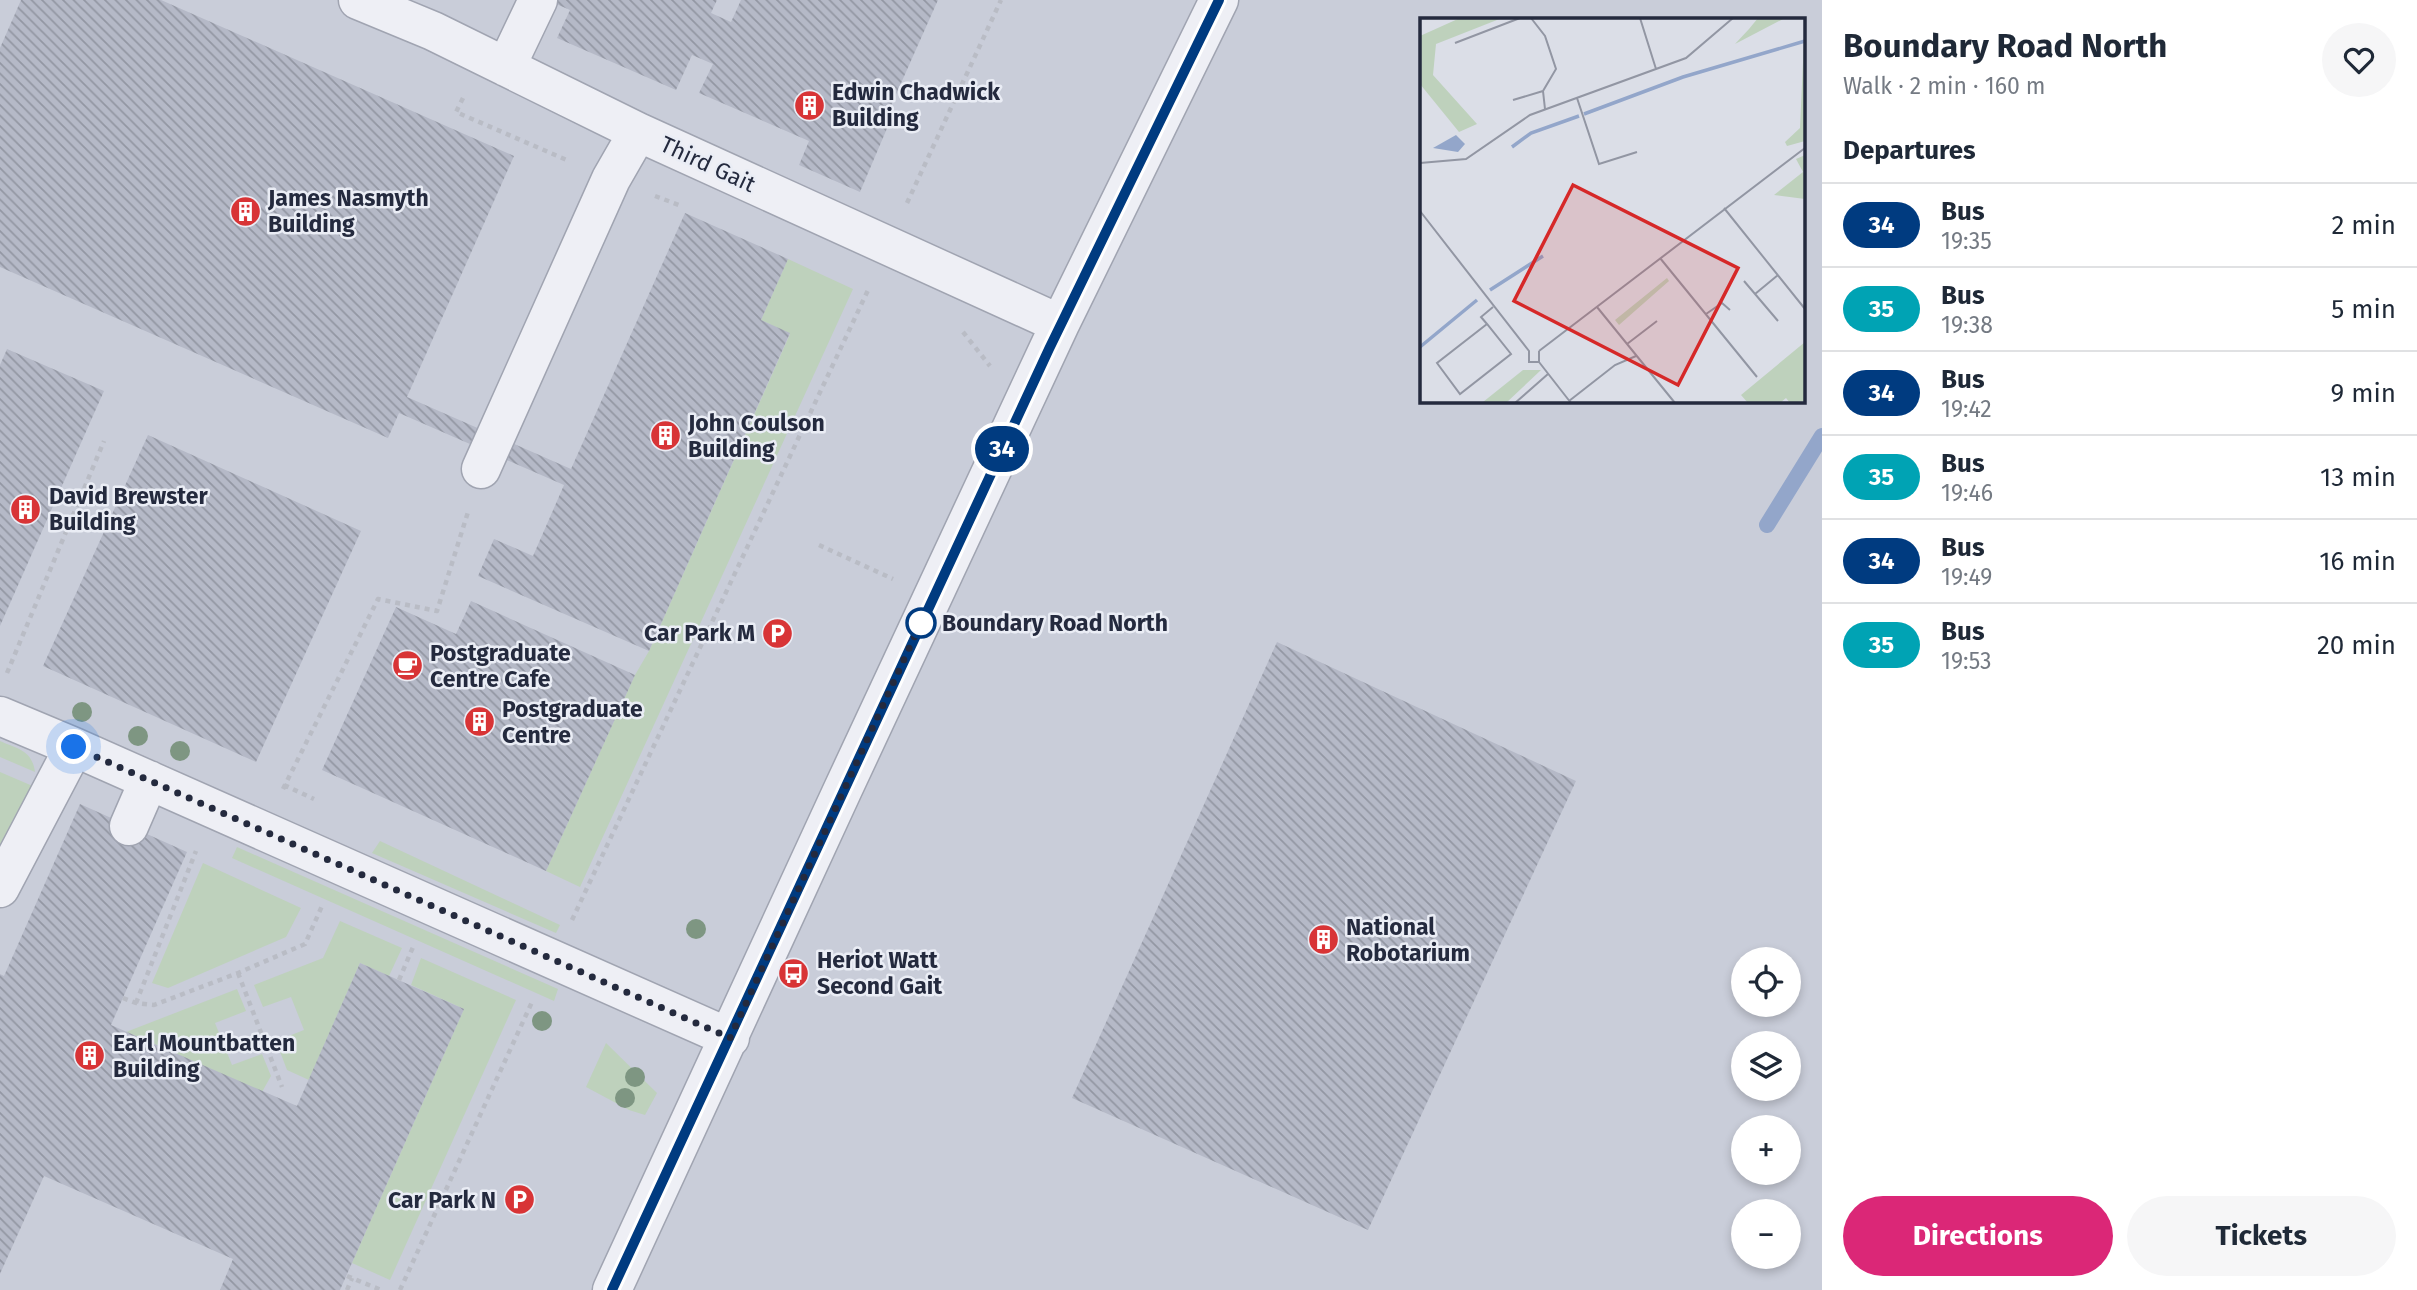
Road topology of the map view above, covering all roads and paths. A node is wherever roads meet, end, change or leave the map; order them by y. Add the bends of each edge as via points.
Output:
1 (358, 0) edge
2 (538, 0) edge
3 (1001, 0) edge
4 (1219, 0) edge
5 (506, 67) junction
6 (638, 132) junction
7 (888, 247) junction
8 (1060, 324) junction
9 (104, 441) dead end
10 (481, 469) joint
11 (819, 545) dead end
12 (881, 573) dead end
13 (5, 677) dead end
14 (0, 716) edge
15 (74, 747) junction
16 (149, 780) junction
17 (129, 826) dead end
18 (261, 830) junction
19 (196, 851) dead end
20 (0, 888) edge
21 (322, 906) dead end
22 (572, 921) dead end
23 (413, 946) dead end
24 (238, 973) junction
25 (399, 980) dead end
26 (123, 998) dead end
27 (533, 1002) dead end
28 (135, 1003) junction
29 (730, 1038) junction
30 (282, 1087) dead end
31 (347, 1290) edge
32 (381, 1290) edge
33 (400, 1290) edge
34 (612, 1290) edge

1 - 5 street, Third Gait
2 - 5 street
3 - 7 path
4 - 8 street
5 - 6 street, Third Gait
6 - 7 street, Third Gait
6 - 10 street via 611,179
7 - 8 street, Third Gait
7 - 22 path
8 - 29 street
9 - 13 path
10 - 18 path via 437,611 378,599
11 - 12 path
14 - 15 street
15 - 16 street
15 - 20 street
16 - 17 street
16 - 18 street
18 - 29 street
19 - 28 path
21 - 24 path via 305,944
23 - 25 path
24 - 28 path via 154,1005
24 - 30 path
26 - 28 path
27 - 33 path
29 - 34 street
31 - 32 path via 349,1277

